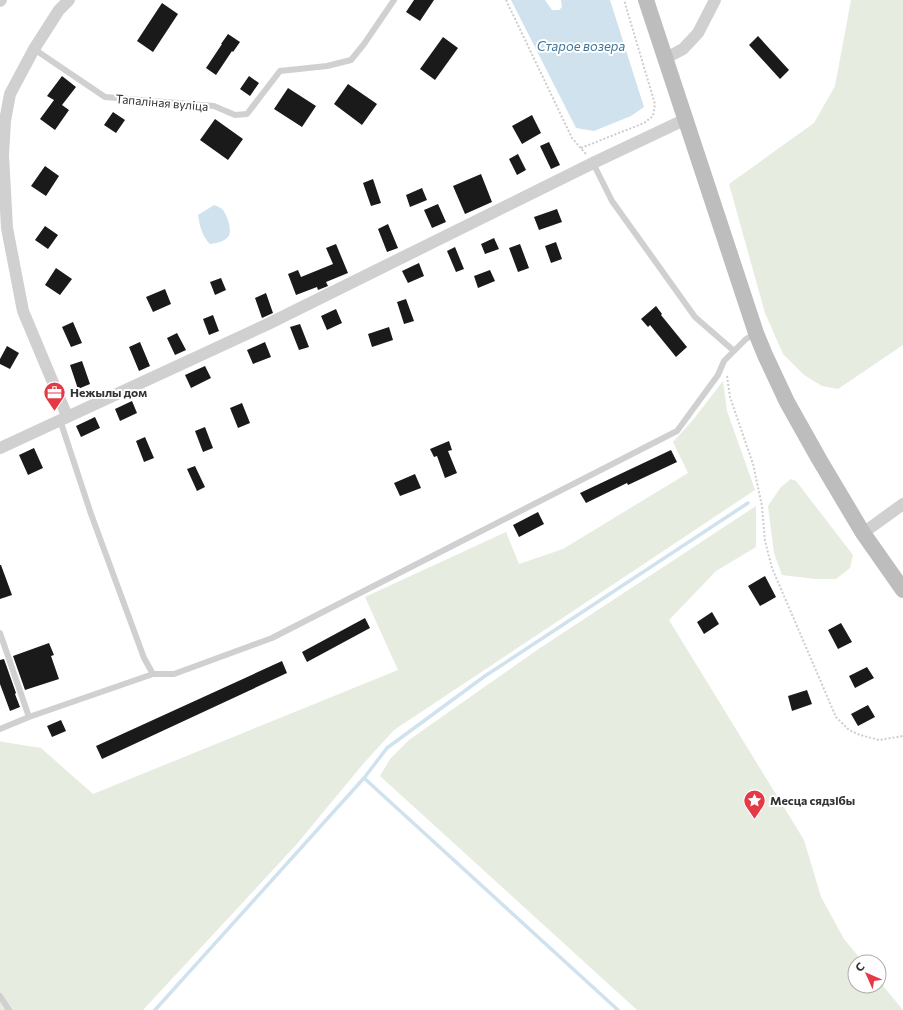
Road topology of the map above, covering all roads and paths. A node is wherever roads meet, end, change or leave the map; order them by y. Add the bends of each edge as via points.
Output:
1 (69, 0) edge
2 (394, 0) edge
3 (506, 0) edge
4 (624, 0) edge
5 (646, 0) edge
6 (715, 0) edge
7 (34, 49) junction
8 (666, 58) junction
9 (5, 91) edge
10 (686, 120) junction
11 (2, 155) edge
12 (593, 163) junction
13 (756, 333) junction
14 (734, 351) junction
15 (724, 361) junction
16 (64, 418) junction
17 (0, 448) edge
18 (903, 504) edge
19 (863, 533) junction
20 (903, 590) edge
21 (0, 633) edge
22 (153, 674) junction
23 (29, 717) junction
24 (0, 729) edge
25 (903, 736) edge
26 (0, 996) edge
27 (9, 1010) edge

1 - 7 street via 59,10
2 - 7 lane, Тапаліная вуліца via 351,60 327,66 280,71 247,114 235,115 214,106 105,97
3 - 4 path via 572,138 581,148 644,123 653,116 655,104
5 - 8 main road
6 - 8 street via 698,33 683,49
7 - 9 street
8 - 10 main road
9 - 11 street
10 - 12 street
10 - 13 main road
11 - 16 street via 7,228 24,311
12 - 14 lane via 612,201 695,317
12 - 16 street via 268,324
13 - 14 lane
13 - 19 main road via 787,402
14 - 15 lane
15 - 22 lane via 718,375 677,431 272,638 174,674
15 - 25 path via 730,397 753,464 762,506 765,541 772,568 836,717 849,730 860,735 879,740
16 - 17 street
16 - 22 lane via 91,514 144,658
18 - 19 street
19 - 20 main road
21 - 23 lane
22 - 23 lane
23 - 24 lane
26 - 27 lane

